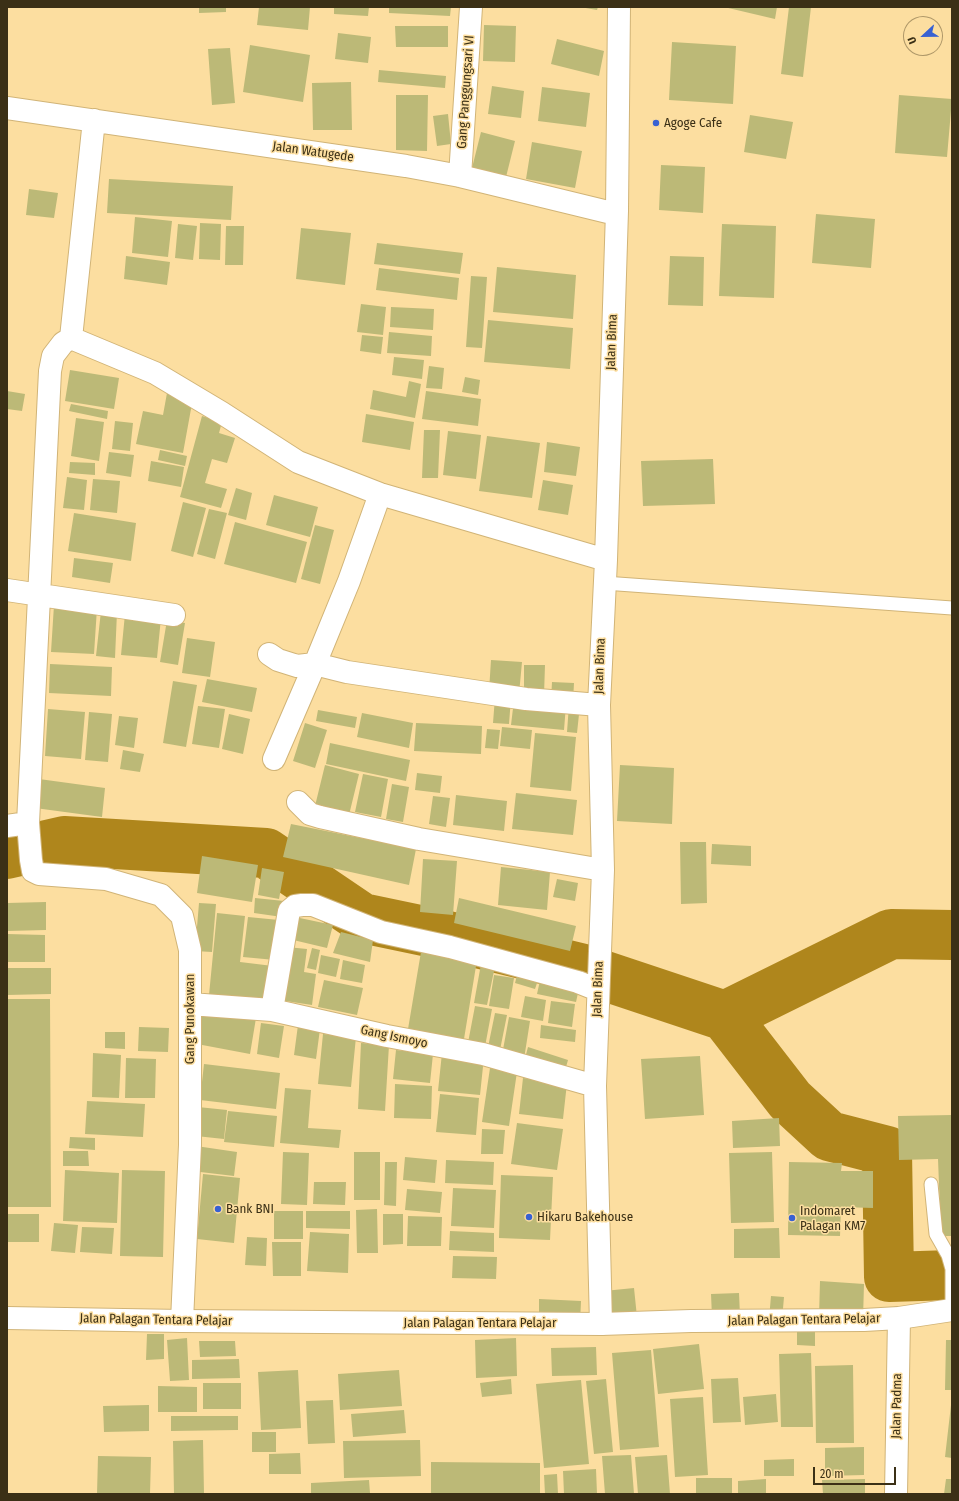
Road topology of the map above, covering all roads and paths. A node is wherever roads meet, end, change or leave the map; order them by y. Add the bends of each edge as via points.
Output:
1 (471, 7) edge
2 (619, 7) edge
3 (7, 108) edge
4 (94, 120) junction
5 (460, 176) junction
6 (616, 214) junction
7 (71, 338) junction
8 (380, 494) junction
9 (606, 560) junction
10 (604, 583) junction
11 (7, 590) edge
12 (39, 594) junction
13 (952, 608) edge
14 (174, 615) dead end
15 (269, 654) dead end
16 (320, 665) junction
17 (599, 705) junction
18 (274, 759) dead end
19 (298, 802) dead end
20 (21, 827) edge
21 (603, 870) junction
22 (598, 981) junction
23 (190, 1004) junction
24 (272, 1010) junction
25 (595, 1086) junction
26 (931, 1184) dead end
27 (952, 1268) edge
28 (952, 1289) edge
29 (952, 1304) edge
30 (952, 1310) edge
31 (7, 1318) edge
32 (899, 1318) junction
33 (182, 1321) junction
34 (601, 1324) junction
35 (896, 1494) edge

1 - 5 street, Gang Panggungsari VI
2 - 6 street, Jalan Bima
3 - 4 street, Jalan Watugede
4 - 5 street, Jalan Watugede
4 - 7 street
5 - 6 street, Jalan Watugede
6 - 9 street, Jalan Bima
7 - 8 street via 155,373 298,462
7 - 12 street, Gang Punokawan via 63,343 53,356 50,371
8 - 9 street
8 - 16 street
9 - 10 street, Jalan Bima
10 - 13 lane
10 - 17 street, Jalan Bima
11 - 12 street
12 - 14 street
12 - 20 street, Gang Punokawan
15 - 16 street via 283,663 297,666
16 - 17 street via 347,672 526,699
16 - 18 street
17 - 21 street, Jalan Bima
19 - 21 street via 310,814 320,817 419,839
20 - 23 street, Gang Punokawan via 33,870 39,874 106,879 161,895 182,916 190,950
21 - 22 street, Jalan Bima
22 - 24 street via 578,982 450,947 381,932 313,905 302,905 295,906 289,911
22 - 25 street, Jalan Bima
23 - 24 street, Gang Ismoyo
23 - 33 street, Gang Punokawan via 190,1145
24 - 25 street, Gang Ismoyo via 483,1054
25 - 34 street, Jalan Bima
26 - 27 lane via 936,1234
27 - 28 lane
28 - 29 lane
29 - 30 lane
30 - 32 street, Jalan Palagan Tentara Pelajar
31 - 33 street, Jalan Palagan Tentara Pelajar
32 - 34 street, Jalan Palagan Tentara Pelajar
32 - 35 street, Jalan Padma
33 - 34 street, Jalan Palagan Tentara Pelajar

